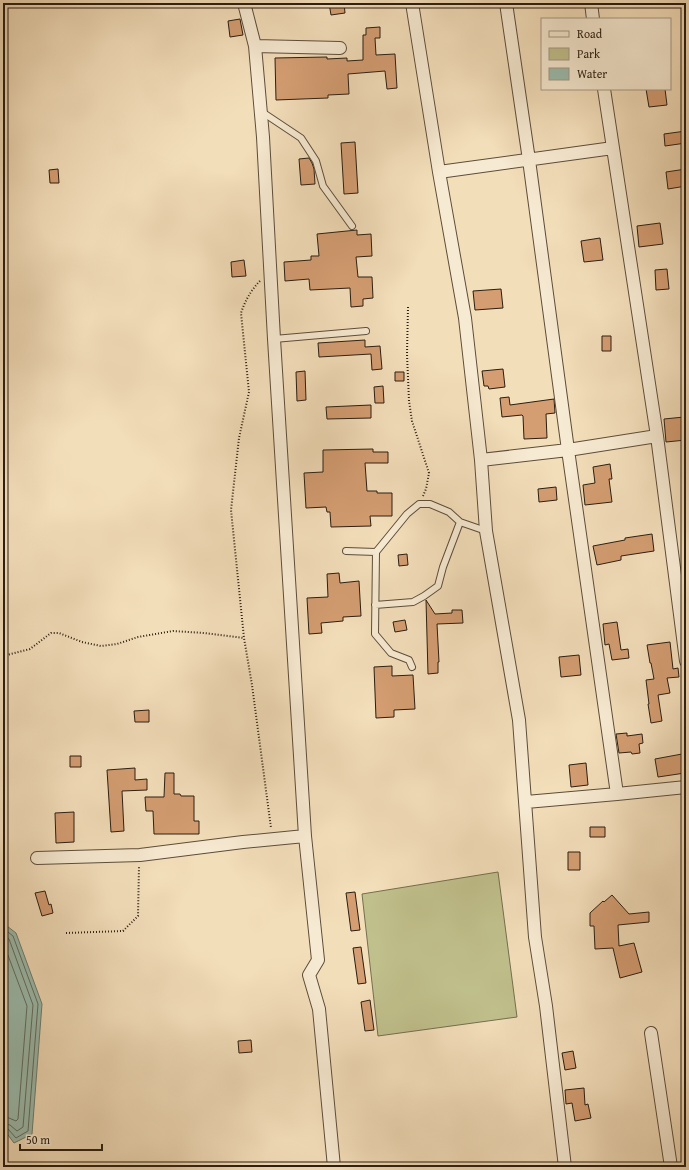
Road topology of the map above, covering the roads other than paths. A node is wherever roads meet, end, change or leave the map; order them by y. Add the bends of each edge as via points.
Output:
1 (244, 3) edge
2 (412, 3) edge
3 (506, 3) edge
4 (591, 3) edge
5 (594, 18) edge
6 (255, 46) junction
7 (340, 48) dead end
8 (604, 90) edge
9 (260, 111) junction
10 (613, 148) junction
11 (529, 160) junction
12 (439, 172) junction
13 (352, 226) dead end
14 (366, 331) dead end
15 (274, 339) junction
16 (657, 436) junction
17 (568, 450) junction
18 (480, 460) junction
19 (460, 522) junction
20 (486, 531) junction
21 (346, 551) dead end
22 (376, 552) junction
23 (375, 605) junction
24 (686, 660) edge
25 (412, 667) dead end
26 (686, 787) edge
27 (617, 794) junction
28 (526, 802) junction
29 (305, 836) junction
30 (37, 858) dead end
31 (651, 1033) dead end
32 (334, 1167) edge
33 (565, 1167) edge
34 (671, 1167) edge

1 - 6 street
2 - 12 street
3 - 11 street
4 - 5 street
6 - 7 street
6 - 9 street
8 - 10 street
9 - 13 lane via 301,138 316,161 323,186
9 - 15 street
10 - 11 street
10 - 16 street
11 - 12 street
11 - 17 street
12 - 18 street via 465,318
14 - 15 lane
15 - 29 street
16 - 17 street
16 - 24 street
17 - 18 street
17 - 27 street
18 - 20 street
19 - 20 lane
19 - 22 lane via 449,512 430,504 419,504 407,514
19 - 23 lane via 438,586 413,602
20 - 28 street via 519,720
21 - 22 lane
22 - 23 lane
23 - 25 lane via 375,634 391,653 409,660
26 - 27 street
27 - 28 street
28 - 33 street via 536,937
29 - 30 street via 140,855
29 - 32 street via 318,960 309,975 319,1009
31 - 34 street

